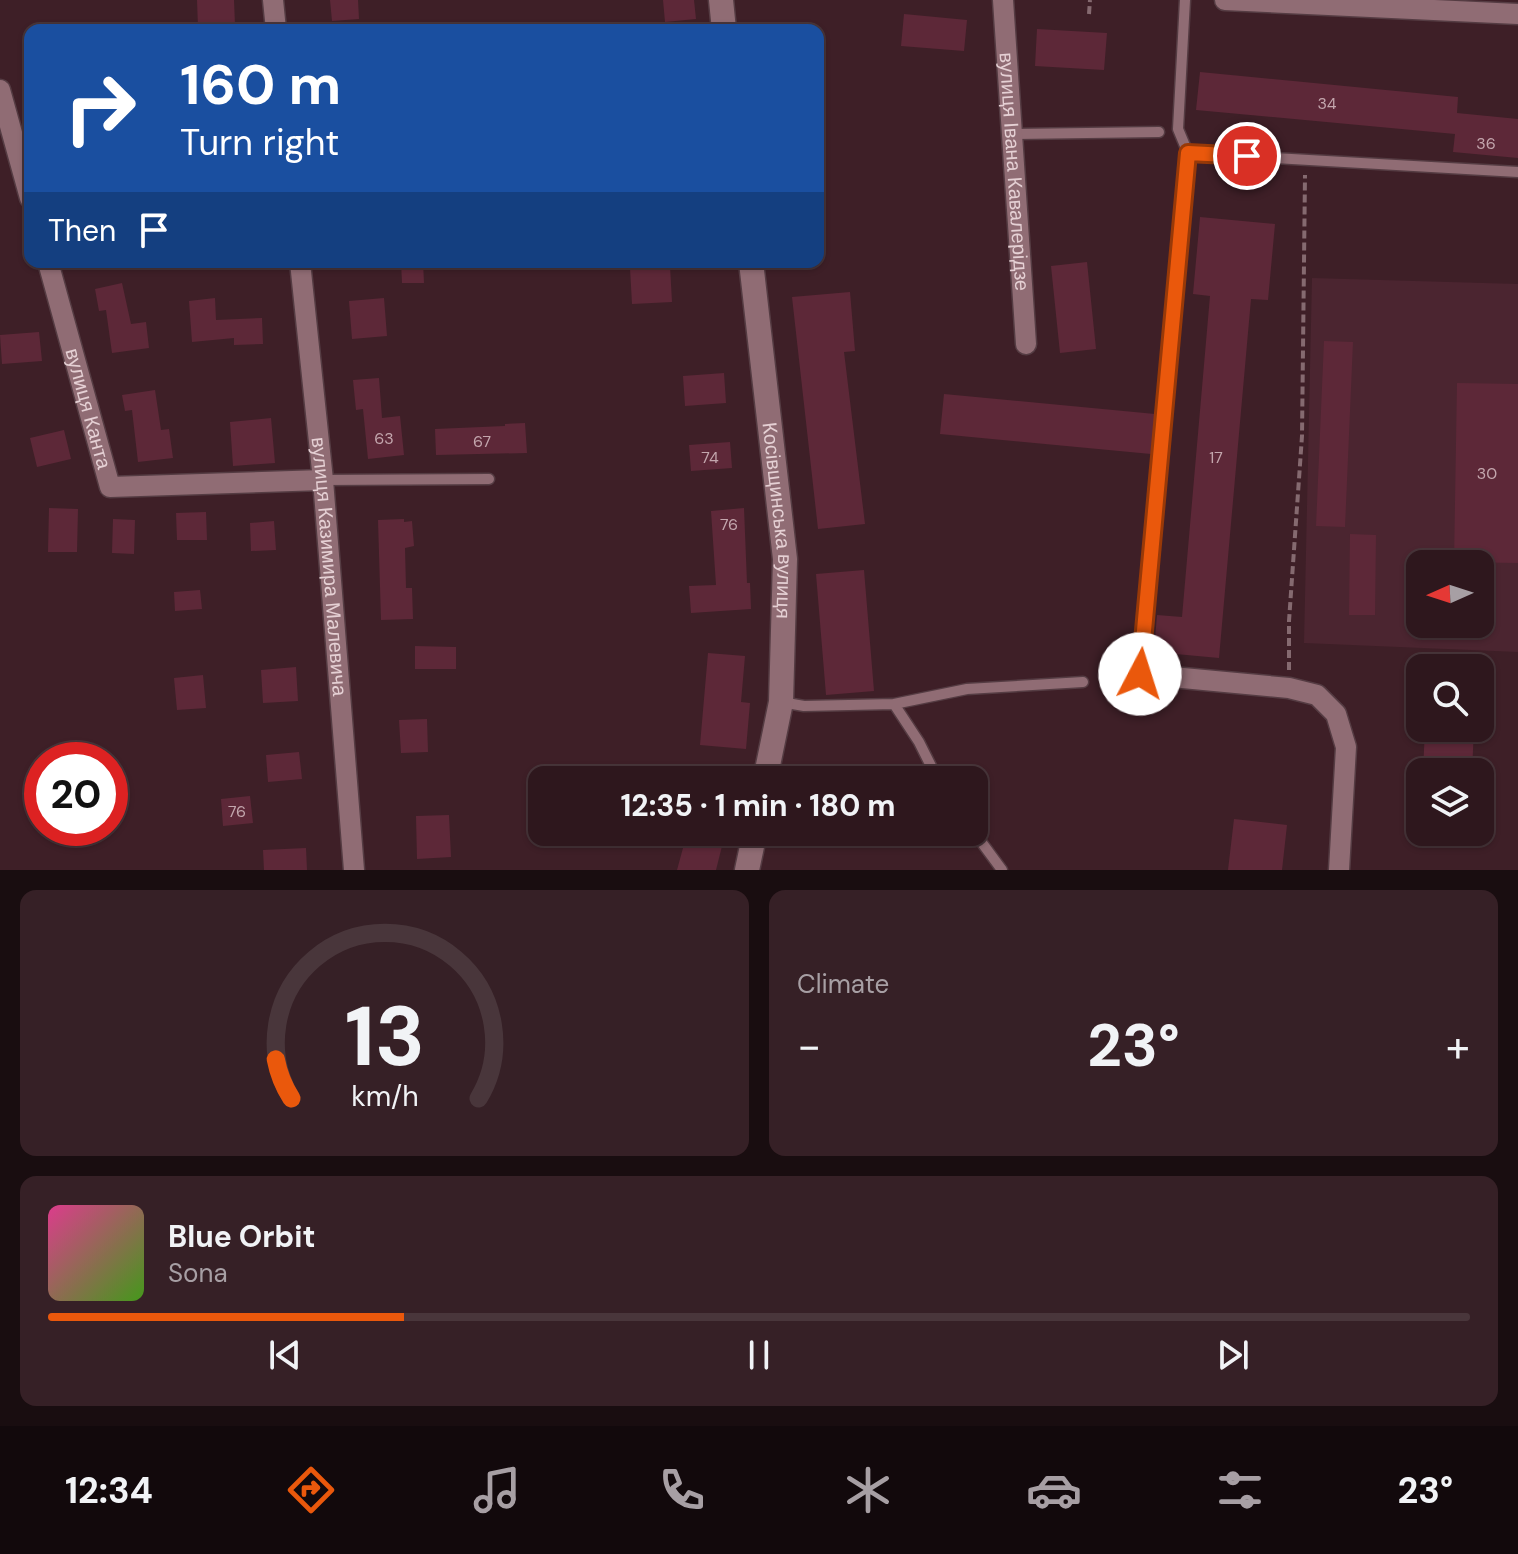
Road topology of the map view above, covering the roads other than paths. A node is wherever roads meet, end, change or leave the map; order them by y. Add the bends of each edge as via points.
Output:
1 (273, 0) edge
2 (721, 0) edge
3 (1003, 0) edge
4 (1185, 0) edge
5 (1225, 0) edge
6 (1496, 6) edge
7 (1518, 14) edge
8 (275, 24) edge
9 (723, 24) edge
10 (0, 90) edge
11 (1159, 132) dead end
12 (1012, 134) junction
13 (1188, 153) junction
14 (1518, 172) edge
15 (24, 176) edge
16 (50, 268) edge
17 (301, 268) edge
18 (752, 268) edge
19 (1026, 344) dead end
20 (489, 479) dead end
21 (323, 480) junction
22 (1140, 674) joint
23 (1083, 682) dead end
24 (781, 702) junction
25 (894, 704) junction
26 (768, 766) edge
27 (931, 766) edge
28 (752, 846) edge
29 (984, 846) edge
30 (354, 870) edge
31 (747, 870) edge
32 (1002, 870) edge
33 (1339, 870) edge

1 - 8 street
2 - 9 street
3 - 12 street, вулиця Івана Кавалерідзе
4 - 13 lane via 1178,129
5 - 6 street
6 - 7 street
10 - 15 street
11 - 12 lane
12 - 19 street, вулиця Івана Кавалерідзе
13 - 14 lane
13 - 22 lane
16 - 21 street, вулиця Канта via 110,487
17 - 21 street, вулиця Казимира Малевича
18 - 24 street, Косівщинська вулиця via 785,559
20 - 21 lane
21 - 30 street, вулиця Казимира Малевича
22 - 33 street via 1317,695 1336,714 1346,747
23 - 25 lane via 967,689
24 - 25 lane
24 - 26 street, Косівщинська вулиця
25 - 27 lane
28 - 31 street
29 - 32 lane

